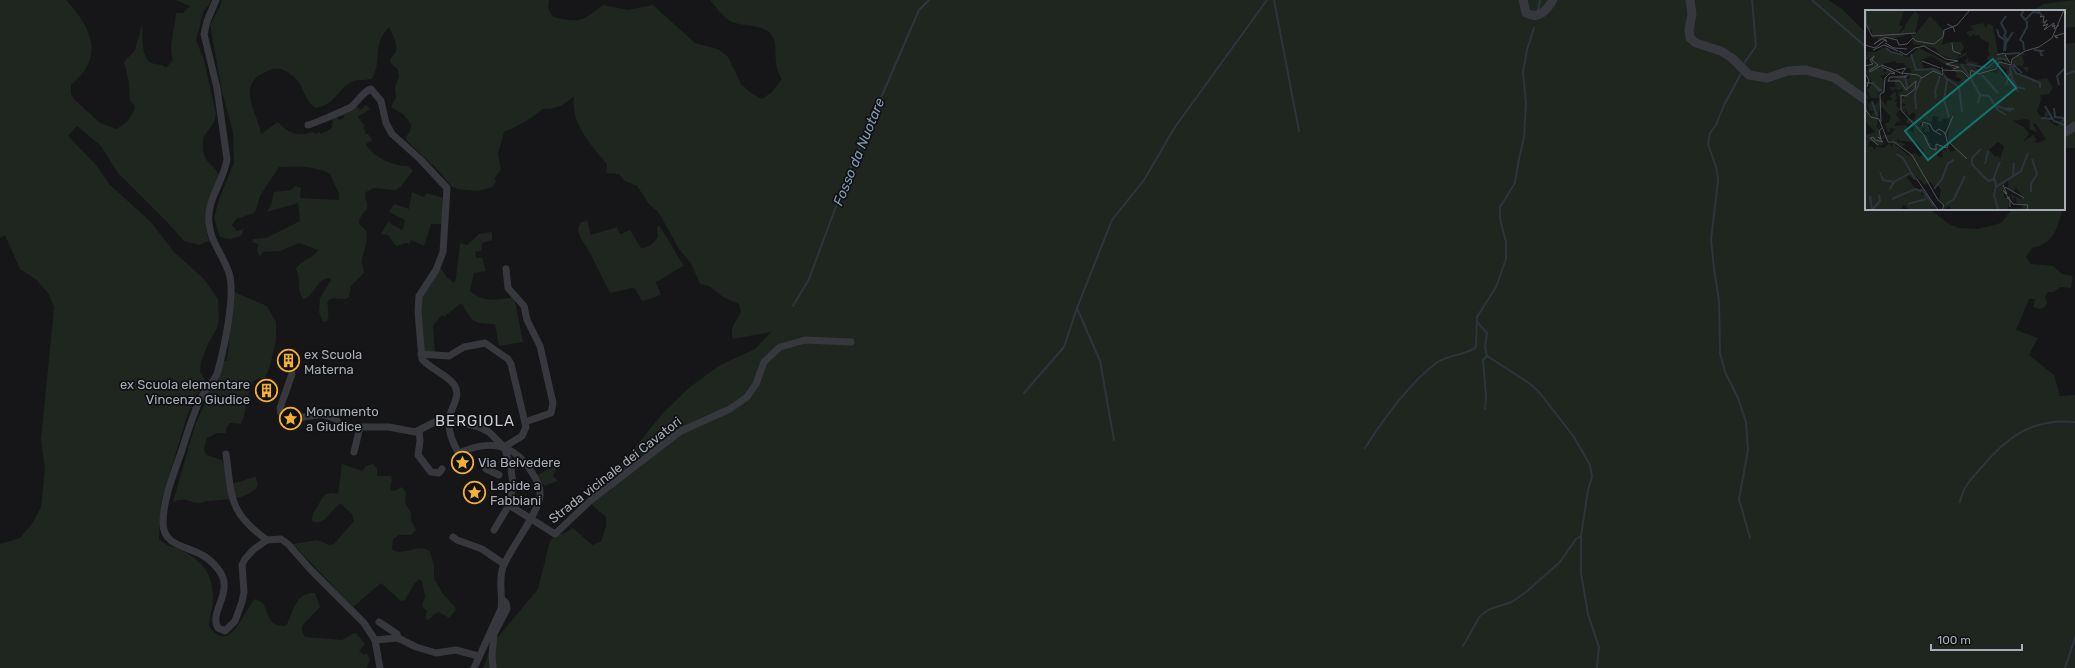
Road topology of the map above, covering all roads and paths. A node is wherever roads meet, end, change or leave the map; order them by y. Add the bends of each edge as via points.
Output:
1 (216, 0) edge
2 (1523, 0) edge
3 (1553, 0) edge
4 (1690, 0) edge
5 (1865, 99) edge
6 (308, 125) dead end
7 (2075, 126) edge
8 (2065, 131) edge
9 (506, 269) dead end
10 (851, 342) dead end
11 (421, 354) junction
12 (292, 374) dead end
13 (449, 420) junction
14 (525, 422) junction
15 (360, 427) junction
16 (419, 430) junction
17 (504, 447) junction
18 (354, 452) dead end
19 (459, 453) junction
20 (226, 454) dead end
21 (466, 468) dead end
22 (486, 469) dead end
23 (442, 470) dead end
24 (499, 475) dead end
25 (509, 505) junction
26 (529, 519) junction
27 (494, 530) dead end
28 (453, 537) dead end
29 (267, 540) junction
30 (504, 564) junction
31 (502, 599) junction
32 (379, 622) dead end
33 (398, 638) junction
34 (374, 640) junction
35 (478, 656) junction
36 (380, 668) edge
37 (474, 668) edge
38 (493, 668) edge

1 - 29 street via 204,34 218,88 227,159 226,169 209,208 208,222 231,282 230,296 218,373 199,400 173,477 163,524 169,540 203,555 221,573 224,592 215,619 218,628 225,631 235,621 242,602 242,565 253,550
2 - 3 street via 1526,13 1531,16 1538,16 1547,10
4 - 5 street via 1690,38 1696,43 1721,51 1749,75 1767,78 1788,71 1806,70 1835,78
6 - 11 street via 350,108 369,89 374,91 384,107 386,123 392,134 443,182 447,192 445,239 441,259 419,296
7 - 8 street
9 - 14 street via 508,288 524,306 527,320 540,346 553,403 550,413
10 - 26 street, Strada vicinale dei Cavatori via 805,340 780,347 764,362 756,384 747,397 730,409 681,431 591,500 555,534
11 - 13 street via 425,362 455,386 456,397
11 - 14 street via 449,356 464,347 485,343 510,362
12 - 15 street via 280,408 281,413 302,419 322,415 336,419 341,426
13 - 16 street via 437,421
13 - 17 street via 486,430
13 - 19 street via 454,446
14 - 17 street via 526,430 522,436
15 - 16 street via 389,427 414,432
15 - 18 street
16 - 23 street via 418,455 431,472
17 - 19 street via 478,446
17 - 25 street via 512,472
17 - 26 street via 521,457 538,483 540,498
19 - 21 street
20 - 29 street via 233,502 244,520
22 - 24 street
25 - 26 street
25 - 27 street
26 - 30 street
28 - 30 street via 482,548
29 - 34 street via 281,539 288,544 364,622
30 - 31 street via 500,581
31 - 35 street via 497,620
31 - 38 street via 507,609 494,634
32 - 33 street via 397,634
33 - 34 street
33 - 35 street via 436,653 456,650
34 - 36 street
35 - 37 street

